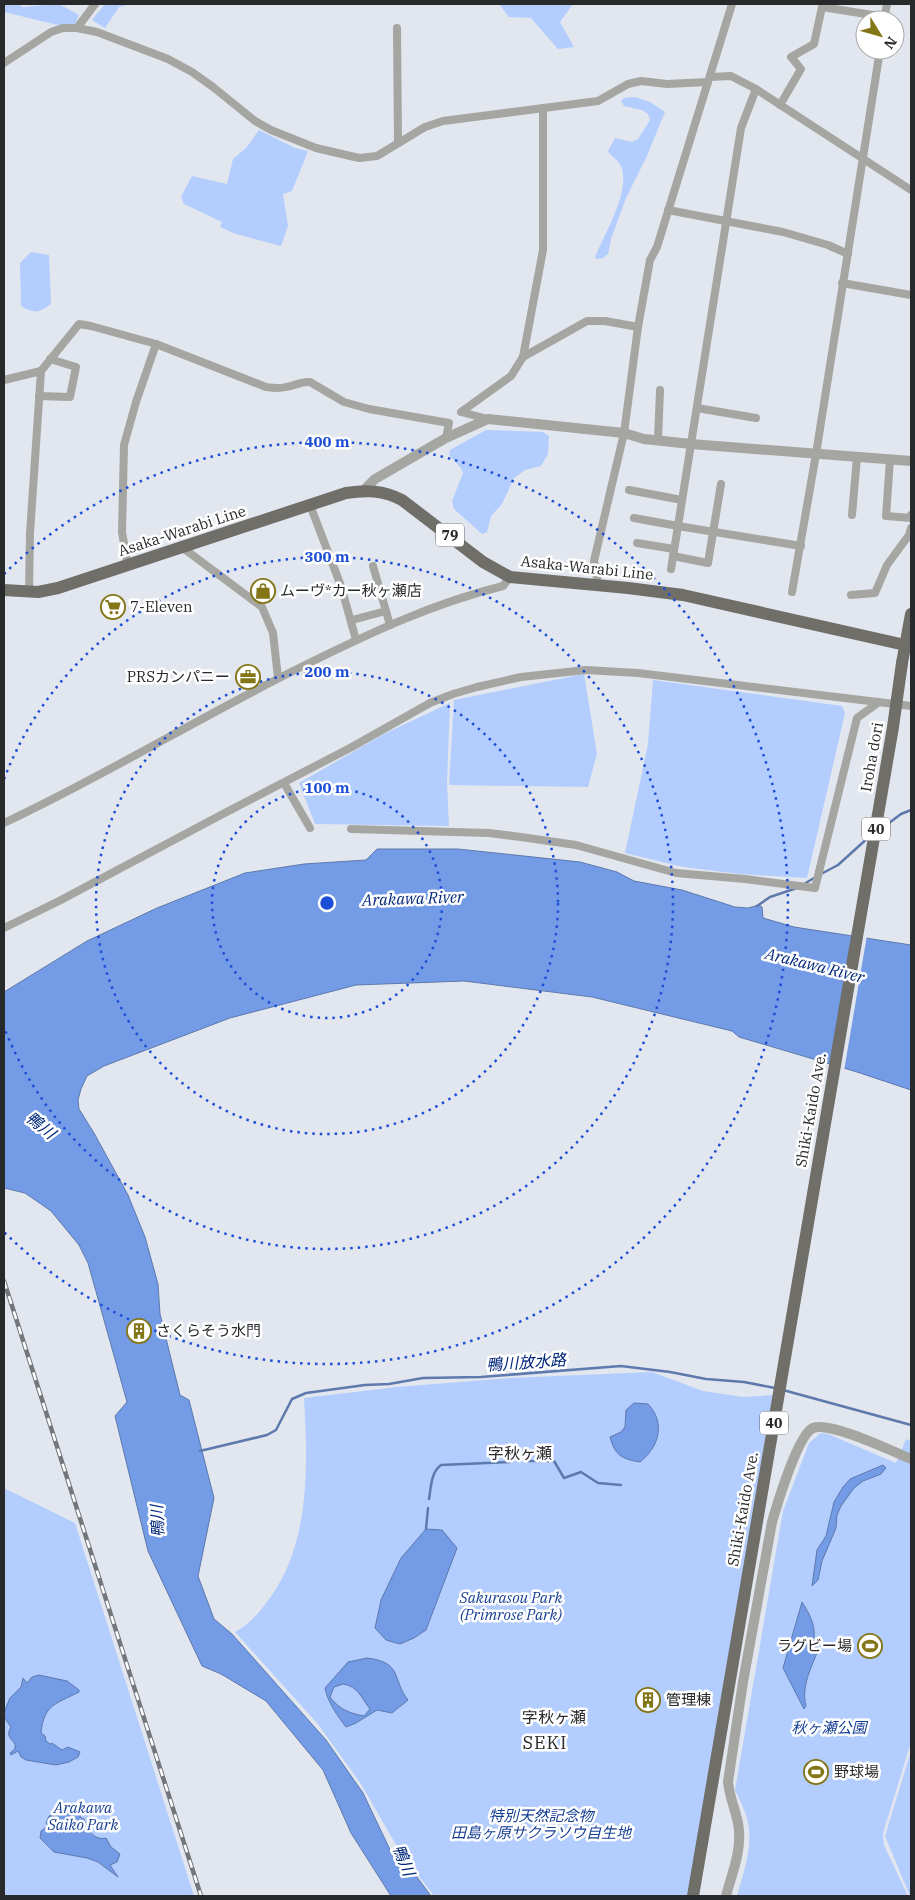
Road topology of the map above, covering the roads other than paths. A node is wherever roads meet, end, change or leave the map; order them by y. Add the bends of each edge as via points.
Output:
1 (95, 4) edge
2 (732, 4) edge
3 (855, 13) edge
4 (77, 28) junction
5 (397, 28) dead end
6 (878, 60) edge
7 (4, 63) edge
8 (709, 80) junction
9 (756, 89) junction
10 (780, 104) junction
11 (543, 108) junction
12 (398, 143) junction
13 (863, 158) junction
14 (911, 190) edge
15 (668, 210) junction
16 (726, 220) junction
17 (848, 254) junction
18 (842, 283) junction
19 (911, 295) edge
20 (638, 327) junction
21 (156, 344) junction
22 (523, 357) junction
23 (50, 359) junction
24 (40, 371) junction
25 (4, 380) edge
26 (660, 390) dead end
27 (39, 396) junction
28 (697, 408) junction
29 (461, 412) junction
30 (756, 418) dead end
31 (488, 419) junction
32 (449, 423) junction
33 (624, 432) junction
34 (446, 438) junction
35 (658, 440) junction
36 (691, 444) junction
37 (816, 454) junction
38 (857, 457) junction
39 (890, 460) junction
40 (911, 461) edge
41 (721, 484) dead end
42 (364, 490) junction
43 (629, 490) dead end
44 (682, 500) junction
45 (310, 506) junction
46 (852, 515) dead end
47 (911, 516) edge
48 (634, 518) dead end
49 (911, 523) edge
50 (678, 526) junction
51 (911, 528) edge
52 (713, 532) junction
53 (637, 542) dead end
54 (800, 546) junction
55 (183, 548) junction
56 (673, 553) junction
57 (128, 566) junction
58 (373, 566) dead end
59 (671, 569) dead end
60 (510, 576) junction
61 (596, 586) junction
62 (4, 590) edge
63 (29, 592) junction
64 (792, 592) dead end
65 (851, 595) dead end
66 (386, 611) junction
67 (911, 614) edge
68 (352, 620) junction
69 (390, 625) junction
70 (356, 640) junction
71 (908, 646) edge
72 (278, 678) junction
73 (879, 702) junction
74 (911, 706) edge
75 (284, 783) junction
76 (4, 823) edge
77 (310, 828) dead end
78 (351, 829) dead end
79 (4, 928) edge
80 (848, 995) joint
81 (911, 1459) edge
82 (693, 1896) edge
83 (726, 1896) edge

1 - 4 street
2 - 8 street
3 - 10 street via 822,7 814,44 791,56 801,68
4 - 7 street via 51,32
4 - 12 street via 97,32 168,59 214,87 263,126 316,148 359,158 377,156
5 - 12 street
6 - 13 street
8 - 9 street via 731,76
8 - 11 street via 628,84 598,101
8 - 15 street
9 - 10 street
9 - 16 street via 741,128
10 - 13 street
11 - 12 street via 443,121 425,127
11 - 22 street via 543,250
13 - 14 street
13 - 17 street
15 - 16 street
15 - 20 street via 650,260
16 - 17 street via 783,232
16 - 28 street
17 - 18 street
18 - 19 street
18 - 37 street
20 - 22 street via 605,321 587,322
20 - 33 street
21 - 23 street via 79,324
21 - 32 street via 266,387 282,388 310,382 344,402
21 - 57 street via 124,445 122,532
22 - 29 street via 511,376
23 - 24 street
23 - 27 street via 76,367 70,397
24 - 25 street
24 - 27 street
26 - 35 street
27 - 63 street
28 - 30 street
28 - 36 street
29 - 31 street
29 - 32 street
31 - 33 street
31 - 34 street
32 - 34 street
33 - 35 street
33 - 61 street via 594,562
34 - 42 street via 374,479
35 - 36 street
36 - 37 street
36 - 44 street
37 - 38 street
37 - 54 street
38 - 39 street
38 - 46 street
39 - 40 street
39 - 47 street via 886,516
41 - 52 street
42 - 45 main road, Asaka-Warabi Line / 79
42 - 60 main road, Asaka-Warabi Line / 79 via 384,492 402,500 483,562
43 - 44 street
44 - 50 street
45 - 55 main road, Asaka-Warabi Line / 79
45 - 68 street
47 - 49 street
48 - 50 street
50 - 52 street
50 - 56 street
51 - 65 street via 887,565 874,593
52 - 54 street
52 - 56 street via 708,563
53 - 56 street
54 - 64 street
55 - 57 main road, Asaka-Warabi Line / 79
55 - 72 street via 262,607 273,632
56 - 59 street
57 - 63 main road, Asaka-Warabi Line / 79 via 58,588
58 - 66 street
60 - 61 main road, Asaka-Warabi Line / 79
60 - 69 street via 503,586 420,612
61 - 71 main road, Asaka-Warabi Line / 79 via 703,599
62 - 63 main road, Asaka-Warabi Line / 79
66 - 68 street
66 - 69 street
67 - 71 main road, Iroha dori / 40
68 - 70 street
69 - 70 street
70 - 72 street
71 - 80 main road, Iroha dori / 40, bridge via 902,664
72 - 76 street
73 - 74 street
73 - 75 street via 638,673 586,670 546,674 477,687 437,700
73 - 78 street via 857,718 815,888 676,873 576,845 513,836
75 - 77 street
75 - 79 street
80 - 82 main road, Shiki-Kaido Ave. / 40
81 - 83 street via 838,1429 820,1426 805,1435 793,1462 769,1534 732,1755 728,1782 738,1822 739,1844

